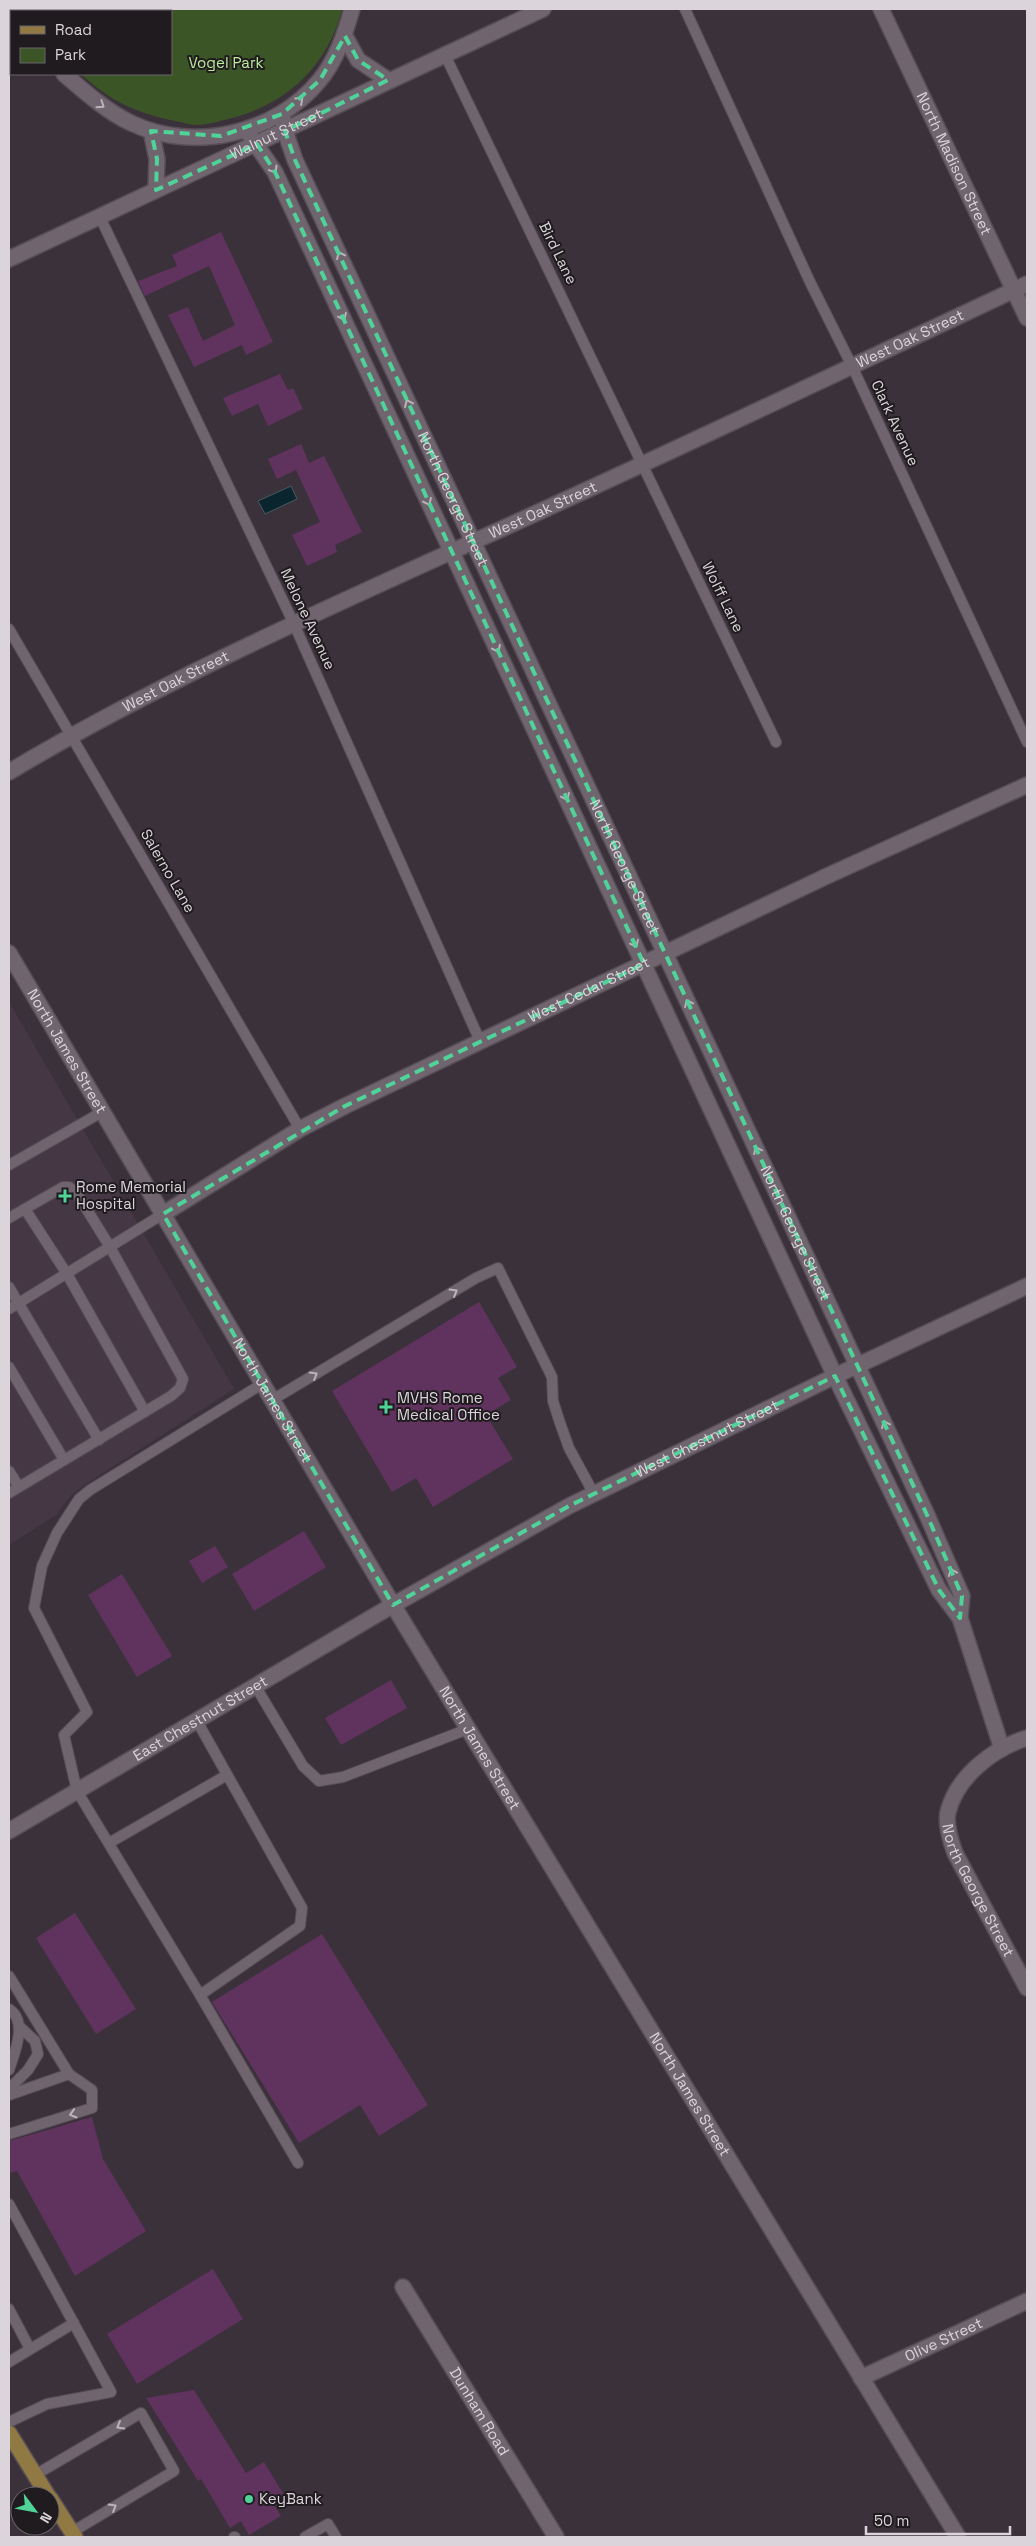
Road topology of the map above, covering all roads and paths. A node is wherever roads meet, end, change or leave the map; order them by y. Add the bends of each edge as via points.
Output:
1 (352, 9) edge
2 (543, 9) edge
3 (685, 9) edge
4 (881, 9) edge
5 (344, 36) junction
6 (445, 55) junction
7 (65, 75) edge
8 (388, 80) junction
9 (282, 114) junction
10 (151, 130) junction
11 (246, 130) junction
12 (285, 131) junction
13 (257, 144) junction
14 (156, 190) junction
15 (99, 215) junction
16 (9, 259) edge
17 (1021, 287) edge
18 (1027, 318) edge
19 (852, 366) junction
20 (643, 464) junction
21 (473, 542) junction
22 (451, 552) junction
23 (294, 624) junction
24 (9, 629) edge
25 (71, 735) junction
26 (776, 742) dead end
27 (1027, 742) edge
28 (9, 772) edge
29 (1027, 785) edge
30 (9, 953) edge
31 (665, 954) junction
32 (644, 964) junction
33 (480, 1041) junction
34 (102, 1112) junction
35 (300, 1129) junction
36 (9, 1165) edge
37 (25, 1209) junction
38 (163, 1214) junction
39 (9, 1218) edge
40 (110, 1247) junction
41 (67, 1274) junction
42 (1027, 1286) edge
43 (9, 1287) edge
44 (18, 1304) junction
45 (9, 1309) edge
46 (858, 1365) junction
47 (9, 1367) edge
48 (835, 1376) junction
49 (262, 1384) junction
50 (272, 1400) junction
51 (145, 1412) junction
52 (99, 1440) junction
53 (64, 1460) junction
54 (9, 1471) edge
55 (19, 1488) junction
56 (9, 1494) edge
57 (594, 1494) junction
58 (393, 1605) junction
59 (960, 1618) junction
60 (256, 1686) junction
61 (197, 1721) junction
62 (468, 1729) junction
63 (1027, 1738) edge
64 (1002, 1749) junction
65 (227, 1775) junction
66 (77, 1791) junction
67 (9, 1831) edge
68 (109, 1843) junction
69 (9, 1977) edge
70 (1027, 1988) edge
71 (200, 1995) junction
72 (9, 2009) edge
73 (20, 2027) junction
74 (9, 2070) edge
75 (69, 2074) junction
76 (9, 2089) edge
77 (9, 2095) edge
78 (9, 2134) edge
79 (298, 2163) dead end
80 (9, 2204) edge
81 (403, 2287) dead end
82 (1027, 2301) edge
83 (9, 2310) edge
84 (74, 2322) junction
85 (30, 2349) junction
86 (9, 2362) edge
87 (861, 2378) junction
88 (9, 2422) edge
89 (9, 2433) edge
90 (35, 2475) junction
91 (42, 2486) edge
92 (60, 2514) edge
93 (73, 2535) edge
94 (305, 2537) edge
95 (336, 2537) edge
96 (556, 2537) edge
97 (958, 2537) edge

1 - 5 street
2 - 6 street, Walnut Street
3 - 19 lane, Clark Avenue
4 - 17 street, North Madison Street
5 - 8 street via 358,60
9 -> 5 street via 297,104 320,80
6 - 8 street, Walnut Street
6 - 20 lane, Bird Lane
7 -> 10 street via 100,105 131,123
8 - 12 street, Walnut Street
9 - 11 street
9 - 12 street, North George Street
10 - 11 street via 188,137 221,136
10 - 14 street via 157,159
11 - 13 street, North George Street
12 - 13 street, Walnut Street
21 -> 12 street, North George Street via 295,160
13 - 14 street, Walnut Street
13 -> 22 street, North George Street via 275,172
14 - 15 street, Walnut Street
15 - 16 street, Walnut Street
15 - 23 lane, Melone Avenue
17 - 18 street, North Madison Street
17 - 19 street, West Oak Street
19 - 20 street, West Oak Street
19 - 27 lane, Clark Avenue
20 - 21 street, West Oak Street
20 - 26 lane, Wolff Lane
21 - 22 street, West Oak Street
21 - 31 street, North George Street
22 - 23 street, West Oak Street
22 -> 32 street, North George Street
23 - 25 street, West Oak Street
23 - 33 lane, Melone Avenue
24 - 25 lane, Salerno Lane
25 - 28 street, West Oak Street
25 - 35 lane, Salerno Lane
29 - 31 street, West Cedar Street
30 - 34 street, North James Street
31 - 32 street, West Cedar Street
46 -> 31 street, North George Street
32 - 33 street, West Cedar Street
32 - 48 street, North George Street
33 - 35 street, West Cedar Street
34 - 36 lane
34 - 38 street, North James Street
35 - 38 street, West Cedar Street
37 - 39 lane
37 - 40 lane via 63,1186 68,1187 76,1192
37 - 41 lane
38 - 40 lane
38 - 49 street, North James Street
40 - 41 lane
40 - 51 lane via 182,1379 180,1388
41 - 44 lane
41 - 51 lane
42 - 46 street, West Chestnut Street
43 - 44 lane
44 - 45 lane
44 - 52 lane
46 - 48 street, West Chestnut Street
59 -> 46 street, North George Street via 962,1596
47 - 53 lane
48 - 57 street, West Chestnut Street
48 - 59 street, North George Street via 939,1590
49 - 50 street, North James Street
49 - 66 lane via 90,1490 80,1499 53,1541 42,1566 34,1608 88,1712 64,1735
50 -> 57 lane via 498,1268 552,1377 553,1401 560,1423 569,1448
50 - 58 street, North James Street
51 - 52 lane
52 - 53 lane
53 - 55 lane
54 - 55 lane
55 - 56 lane
57 - 58 street, West Chestnut Street
58 - 60 street, East Chestnut Street
58 - 62 street, North James Street
59 - 64 street, North George Street
60 - 61 street, East Chestnut Street
60 - 62 lane via 303,1766 319,1781 343,1777
61 - 65 lane
61 - 66 street, East Chestnut Street
62 - 87 street, North James Street
63 - 64 street, North George Street
64 - 70 street, North George Street via 981,1761 963,1781 948,1812 950,1840
65 - 68 lane
65 - 71 lane via 302,1908 300,1926
66 - 67 street, East Chestnut Street
66 - 68 lane
68 - 71 lane
69 - 75 lane
71 - 79 lane
72 - 73 lane via 14,2012
73 - 74 lane
73 - 76 lane via 35,2041 38,2054 28,2070
75 - 77 lane
75 -> 78 lane via 92,2090 92,2108
80 - 84 lane
81 - 96 street, Dunham Road
82 - 87 street, Olive Street
83 - 85 lane
84 - 85 lane
84 - 88 lane via 112,2392 47,2404
85 - 86 lane
87 - 97 street, North James Street
89 - 90 main road
90 - 91 main road
93 -> 90 lane via 174,2471 140,2413
92 - 93 main road
94 - 95 lane via 328,2524

